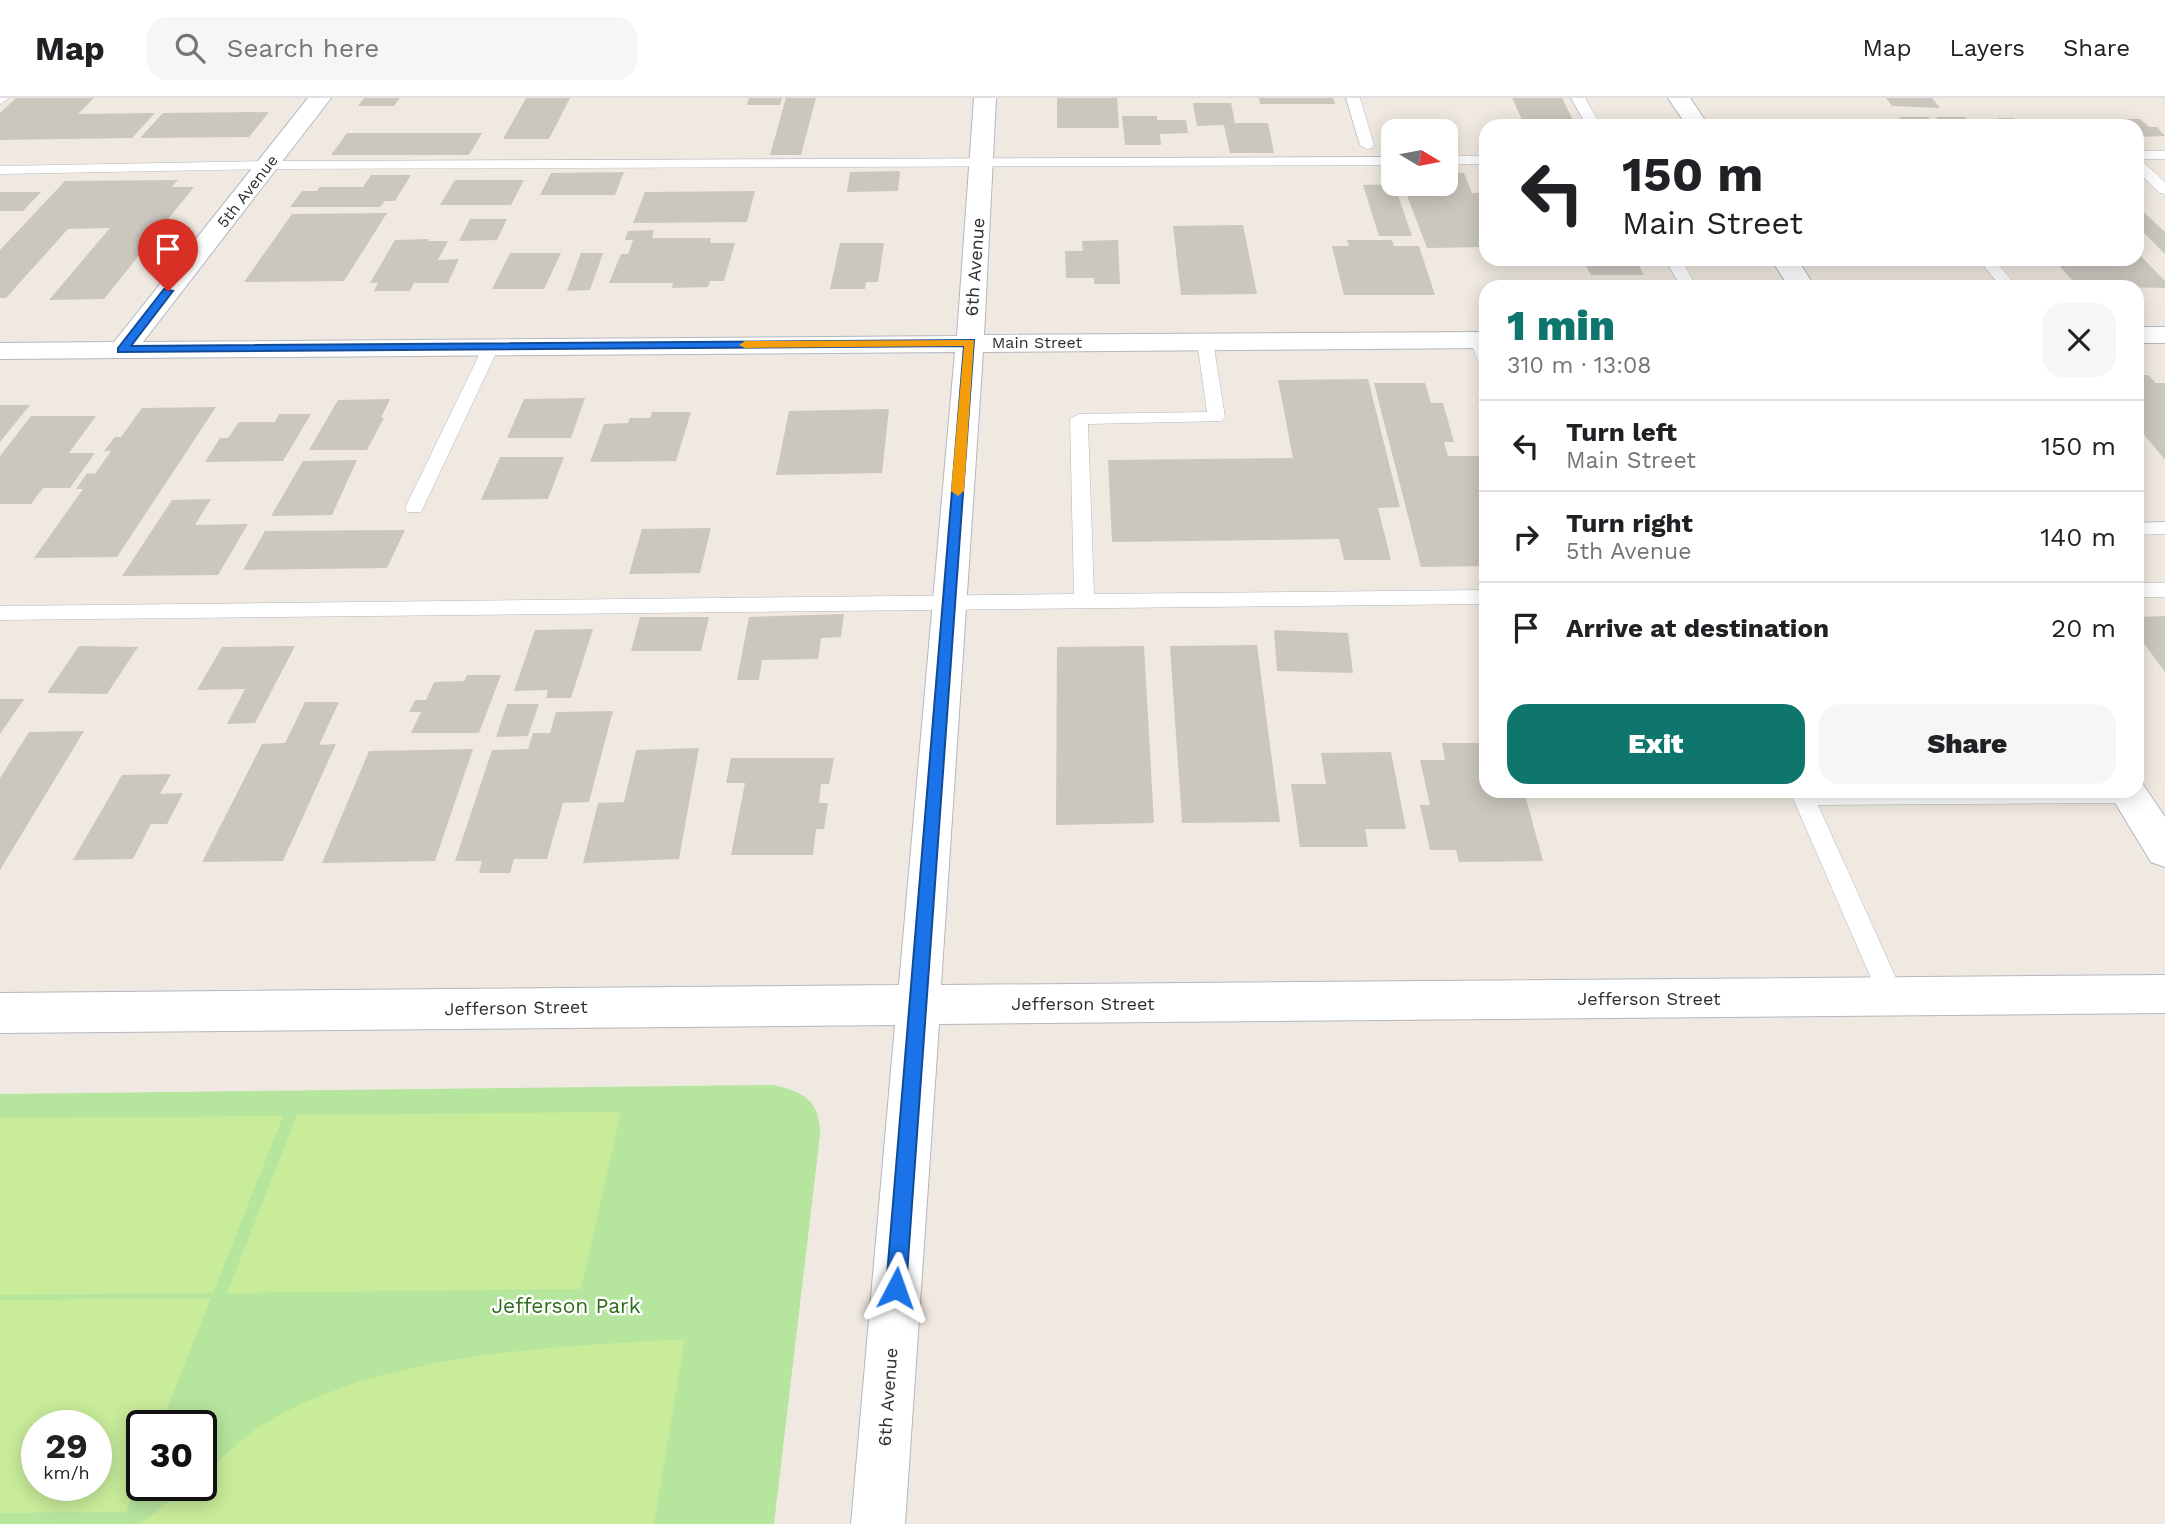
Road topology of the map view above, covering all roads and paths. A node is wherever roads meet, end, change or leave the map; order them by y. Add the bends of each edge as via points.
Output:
1 (320, 98) edge
2 (985, 98) edge
3 (1353, 98) edge
4 (1578, 98) edge
5 (1679, 98) edge
6 (1590, 119) edge
7 (1693, 119) edge
8 (1367, 145) dead end
9 (2144, 155) edge
10 (2165, 155) edge
11 (1458, 160) edge
12 (1479, 160) edge
13 (1381, 161) edge
14 (981, 163) junction
15 (267, 165) junction
16 (0, 170) edge
17 (2144, 170) edge
18 (2165, 190) edge
19 (1992, 266) edge
20 (2003, 280) edge
21 (2144, 335) edge
22 (2165, 335) edge
23 (1205, 341) junction
24 (970, 343) junction
25 (491, 347) junction
26 (1479, 347) edge
27 (122, 350) junction
28 (0, 351) edge
29 (414, 509) dead end
30 (2144, 528) edge
31 (2165, 528) edge
32 (2144, 590) edge
33 (2165, 590) edge
34 (1479, 597) edge
35 (949, 601) junction
36 (1084, 602) junction
37 (0, 613) edge
38 (1804, 798) edge
39 (2131, 798) edge
40 (2165, 850) edge
41 (2165, 994) edge
42 (1892, 998) junction
43 (918, 1005) junction
44 (0, 1013) edge
45 (878, 1524) edge

1 - 15 street, 5th Avenue
2 - 14 street, 6th Avenue
3 - 8 lane
4 - 6 lane
5 - 7 street
9 - 10 lane
11 - 12 lane
13 - 14 lane
14 - 15 lane
14 - 24 street, 6th Avenue
15 - 16 lane
15 - 27 street, 5th Avenue
17 - 18 lane
19 - 20 lane
21 - 22 street
23 - 24 street, Main Street
23 - 26 street, Main Street
23 - 36 lane via 1216,417 1079,419
24 - 25 street, Main Street
24 - 35 street, 6th Avenue
25 - 27 street, Main Street
25 - 29 lane
27 - 28 street, Main Street
30 - 31 lane
32 - 33 lane
34 - 36 lane
35 - 36 lane
35 - 37 lane
35 - 43 street, 6th Avenue
38 - 42 lane
39 - 40 street
41 - 42 street, Jefferson Street
42 - 43 street, Jefferson Street
43 - 44 street, Jefferson Street
43 - 45 street, 6th Avenue

